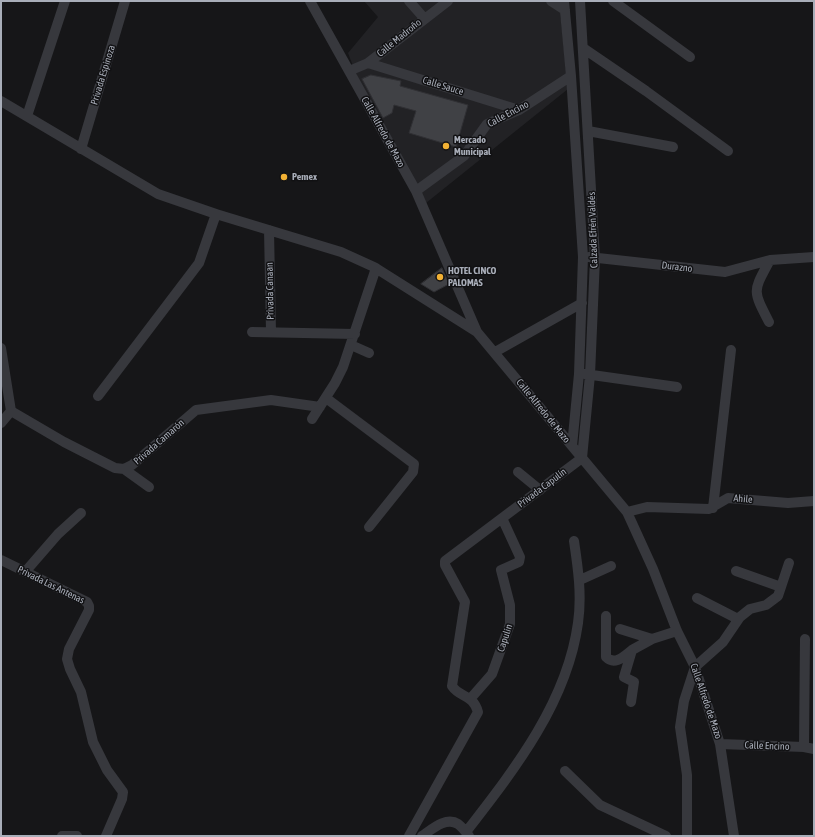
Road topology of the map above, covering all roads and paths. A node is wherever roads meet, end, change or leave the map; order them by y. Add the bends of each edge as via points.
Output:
1 (65, 1) edge
2 (125, 1) edge
3 (310, 1) edge
4 (409, 1) edge
5 (448, 1) edge
6 (551, 1) edge
7 (580, 1) edge
8 (613, 1) edge
9 (565, 6) edge
10 (424, 18) junction
11 (584, 48) junction
12 (690, 57) dead end
13 (368, 63) junction
14 (349, 71) junction
15 (571, 76) junction
16 (1, 101) edge
17 (519, 110) junction
18 (27, 116) junction
19 (588, 132) junction
20 (673, 147) dead end
21 (81, 149) junction
22 (728, 151) dead end
23 (589, 160) junction
24 (577, 161) junction
25 (416, 191) junction
26 (216, 214) junction
27 (269, 230) junction
28 (583, 256) junction
29 (814, 257) edge
30 (595, 258) junction
31 (770, 260) junction
32 (376, 268) junction
33 (582, 303) junction
34 (769, 322) dead end
35 (252, 332) dead end
36 (271, 332) junction
37 (477, 332) junction
38 (355, 334) junction
39 (352, 345) junction
40 (1, 348) edge
41 (731, 350) dead end
42 (495, 352) junction
43 (369, 353) dead end
44 (579, 374) junction
45 (590, 375) junction
46 (677, 387) dead end
47 (98, 396) dead end
48 (326, 398) junction
49 (320, 406) junction
50 (11, 411) junction
51 (312, 419) dead end
52 (1, 424) edge
53 (572, 446) junction
54 (582, 458) junction
55 (124, 469) junction
56 (518, 472) dead end
57 (149, 487) dead end
58 (540, 490) junction
59 (814, 500) edge
60 (713, 508) junction
61 (627, 512) junction
62 (81, 513) dead end
63 (502, 518) junction
64 (369, 527) dead end
65 (574, 541) dead end
66 (1, 560) edge
67 (789, 563) dead end
68 (611, 566) dead end
69 (736, 571) dead end
70 (24, 572) junction
71 (580, 580) junction
72 (781, 587) junction
73 (697, 598) dead end
74 (606, 616) dead end
75 (738, 619) junction
76 (620, 629) dead end
77 (677, 631) junction
78 (652, 639) junction
79 (805, 639) dead end
80 (632, 650) junction
81 (695, 666) junction
82 (471, 698) junction
83 (631, 702) dead end
84 (720, 744) junction
85 (809, 748) edge
86 (565, 771) dead end
87 (467, 834) edge
88 (62, 836) edge
89 (77, 836) edge
90 (106, 836) edge
91 (408, 836) edge
92 (422, 836) edge
93 (666, 836) edge
94 (687, 836) edge
95 (734, 836) edge

1 - 18 street
2 - 21 street, Privada Espinoza
3 - 14 street, Calle Alfredo de Mazo
4 - 10 street
5 - 10 street, Calle Madroño
6 - 9 street
7 - 11 street, Calzada Efrén Valdés
8 - 12 street
9 - 15 street, Calzada Efrén Valdés
10 - 13 street, Calle Madroño
11 - 19 street, Calzada Efrén Valdés
11 - 22 street
13 - 14 street, Calle Madroño
13 - 17 street, Calle Sauce
14 - 25 street, Calle Alfredo de Mazo
15 - 17 street, Calle Encino
15 - 24 street, Calzada Efrén Valdés
16 - 18 street
17 - 25 street, Calle Encino via 485,125 464,156
18 - 21 street
19 - 20 street
19 - 23 street, Calzada Efrén Valdés
21 - 26 street via 158,194
23 - 24 street
23 - 30 street, Calzada Efrén Valdés
24 - 28 street, Calzada Efrén Valdés
25 - 37 street, Calle Alfredo de Mazo
26 - 27 street
26 - 47 street via 199,263
27 - 32 street via 337,250
27 - 36 street, Privada Canaan
28 - 30 street, Durazno
28 - 33 street, Calzada Efrén Valdés
29 - 31 street, Durazno
30 - 31 street, Durazno via 724,272
30 - 45 street, Calzada Efrén Valdés
31 - 34 street via 756,291 756,298
32 - 37 street
32 - 38 street
33 - 42 street
33 - 44 street, Calzada Efrén Valdés
35 - 36 street, Privada Canaan
36 - 38 street
37 - 42 street, Calle Alfredo de Mazo
38 - 39 street
39 - 43 street
39 - 48 street
40 - 50 street
41 - 60 street
42 - 53 street, Calle Alfredo de Mazo
44 - 45 street
44 - 53 street, Calzada Efrén Valdés
45 - 46 street
45 - 54 street, Calzada Efrén Valdés
48 - 49 street
48 - 64 street via 414,464 413,472
49 - 51 street
49 - 55 street, Privada Camarón via 268,400 196,410
50 - 52 street
50 - 55 street, Privada Camarón via 64,442 115,468
53 - 54 street, Calle Alfredo de Mazo
54 - 58 street, Privada Capulín
54 - 61 street, Calle Alfredo de Mazo
55 - 57 street
56 - 58 street
58 - 63 street, Privada Capulín
59 - 60 street, Ahile via 788,503 728,498
60 - 61 street via 647,507
61 - 77 street, Calle Alfredo de Mazo
62 - 70 street
63 - 82 street, Capulin via 520,558 519,562 501,570 510,605 510,624 492,674
63 - 82 street, Privada Capulín via 445,562 465,602 452,686
65 - 71 street
66 - 70 street, Privada Las Antenas
67 - 72 street
68 - 71 street
69 - 72 street
70 - 90 street, Privada Las Antenas via 87,602 89,606 67,659 82,694 93,742 107,770 123,792
71 - 87 street via 578,624 558,694
72 - 75 street via 778,596 767,604 749,610
73 - 75 street
74 - 80 street via 606,657 610,661 615,661
75 - 81 street via 723,642
76 - 78 street
77 - 78 street
77 - 81 street, Calle Alfredo de Mazo
78 - 80 street
79 - 85 street
80 - 83 street via 624,677 634,682
81 - 84 street, Calle Alfredo de Mazo
81 - 94 street via 684,700 680,728 687,775
82 - 91 street via 478,710 477,716
84 - 85 street, Calle Encino
84 - 95 street, Calle Alfredo de Mazo
86 - 93 street via 600,805
87 - 92 street via 458,824 448,822 436,826
88 - 89 street

